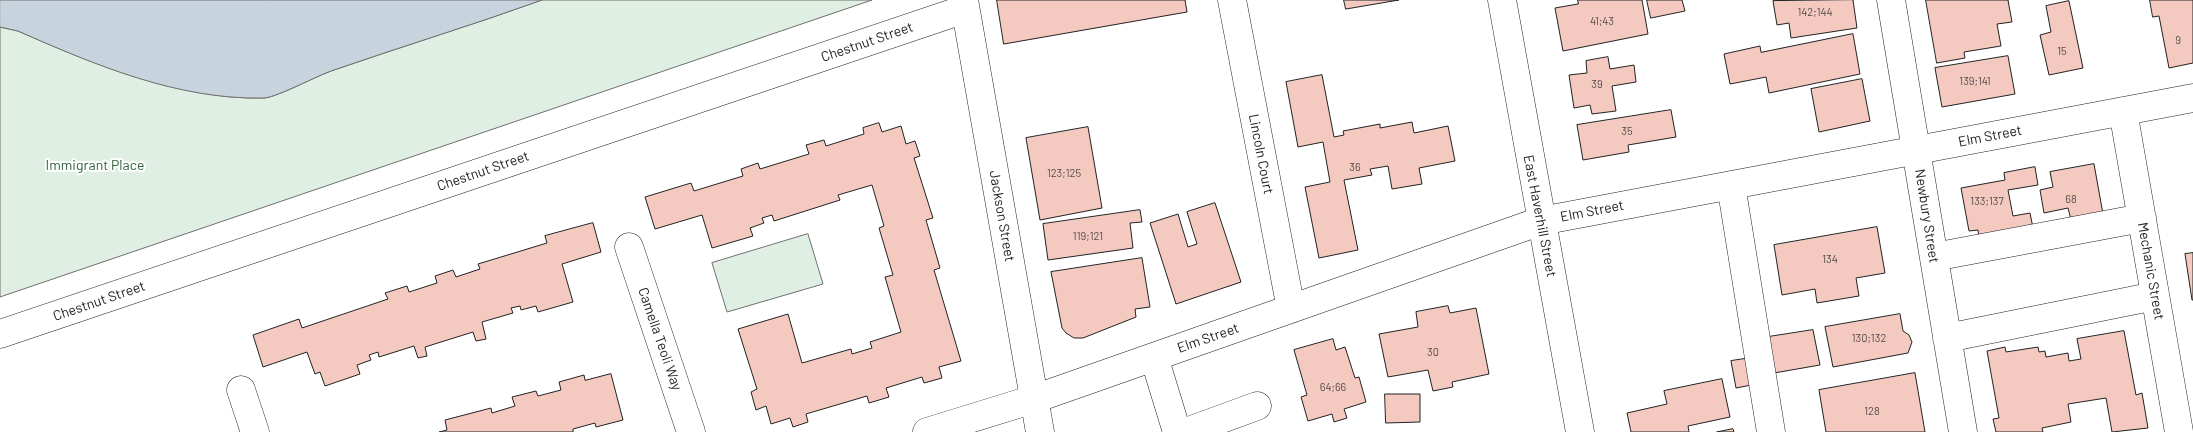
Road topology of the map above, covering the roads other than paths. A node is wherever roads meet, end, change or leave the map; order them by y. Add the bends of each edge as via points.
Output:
1 (1232, 0) edge
2 (1502, 0) edge
3 (1891, 0) edge
4 (965, 4) edge
5 (2193, 98) edge
6 (2123, 111) junction
7 (1916, 150) junction
8 (1731, 185) junction
9 (2142, 218) junction
10 (1541, 221) junction
11 (629, 247) dead end
12 (1934, 257) junction
13 (2155, 296) junction
14 (1291, 309) junction
15 (0, 334) edge
16 (1947, 338) junction
17 (1154, 357) junction
18 (241, 390) dead end
19 (1034, 399) junction
20 (1257, 406) dead end
21 (255, 432) edge
22 (691, 432) edge
23 (927, 432) edge
24 (1040, 432) edge
25 (1176, 432) edge
26 (1186, 432) edge
27 (1580, 432) edge
28 (1771, 432) edge
29 (1963, 432) edge
30 (2178, 432) edge

1 - 14 street, Lincoln Court
2 - 10 street, East Haverhill Street
3 - 7 street, Newbury Street
4 - 15 street, Chestnut Street
4 - 19 street, Jackson Street
5 - 6 street, Elm Street
6 - 7 street, Elm Street
6 - 9 street, Mechanic Street
7 - 8 street, Elm Street
7 - 12 street, Newbury Street
8 - 10 street, Elm Street
8 - 28 street
9 - 12 street
9 - 13 street, Mechanic Street
10 - 14 street, Elm Street
10 - 27 street, East Haverhill Street
11 - 22 street, Camella Teoli Way
12 - 16 street, Newbury Street
13 - 16 street
13 - 30 street, Mechanic Street
14 - 17 street, Elm Street
16 - 29 street, Newbury Street
17 - 19 street, Elm Street
17 - 25 street
18 - 21 street
19 - 23 street, Elm Street
19 - 24 street, Jackson Street
20 - 26 street

